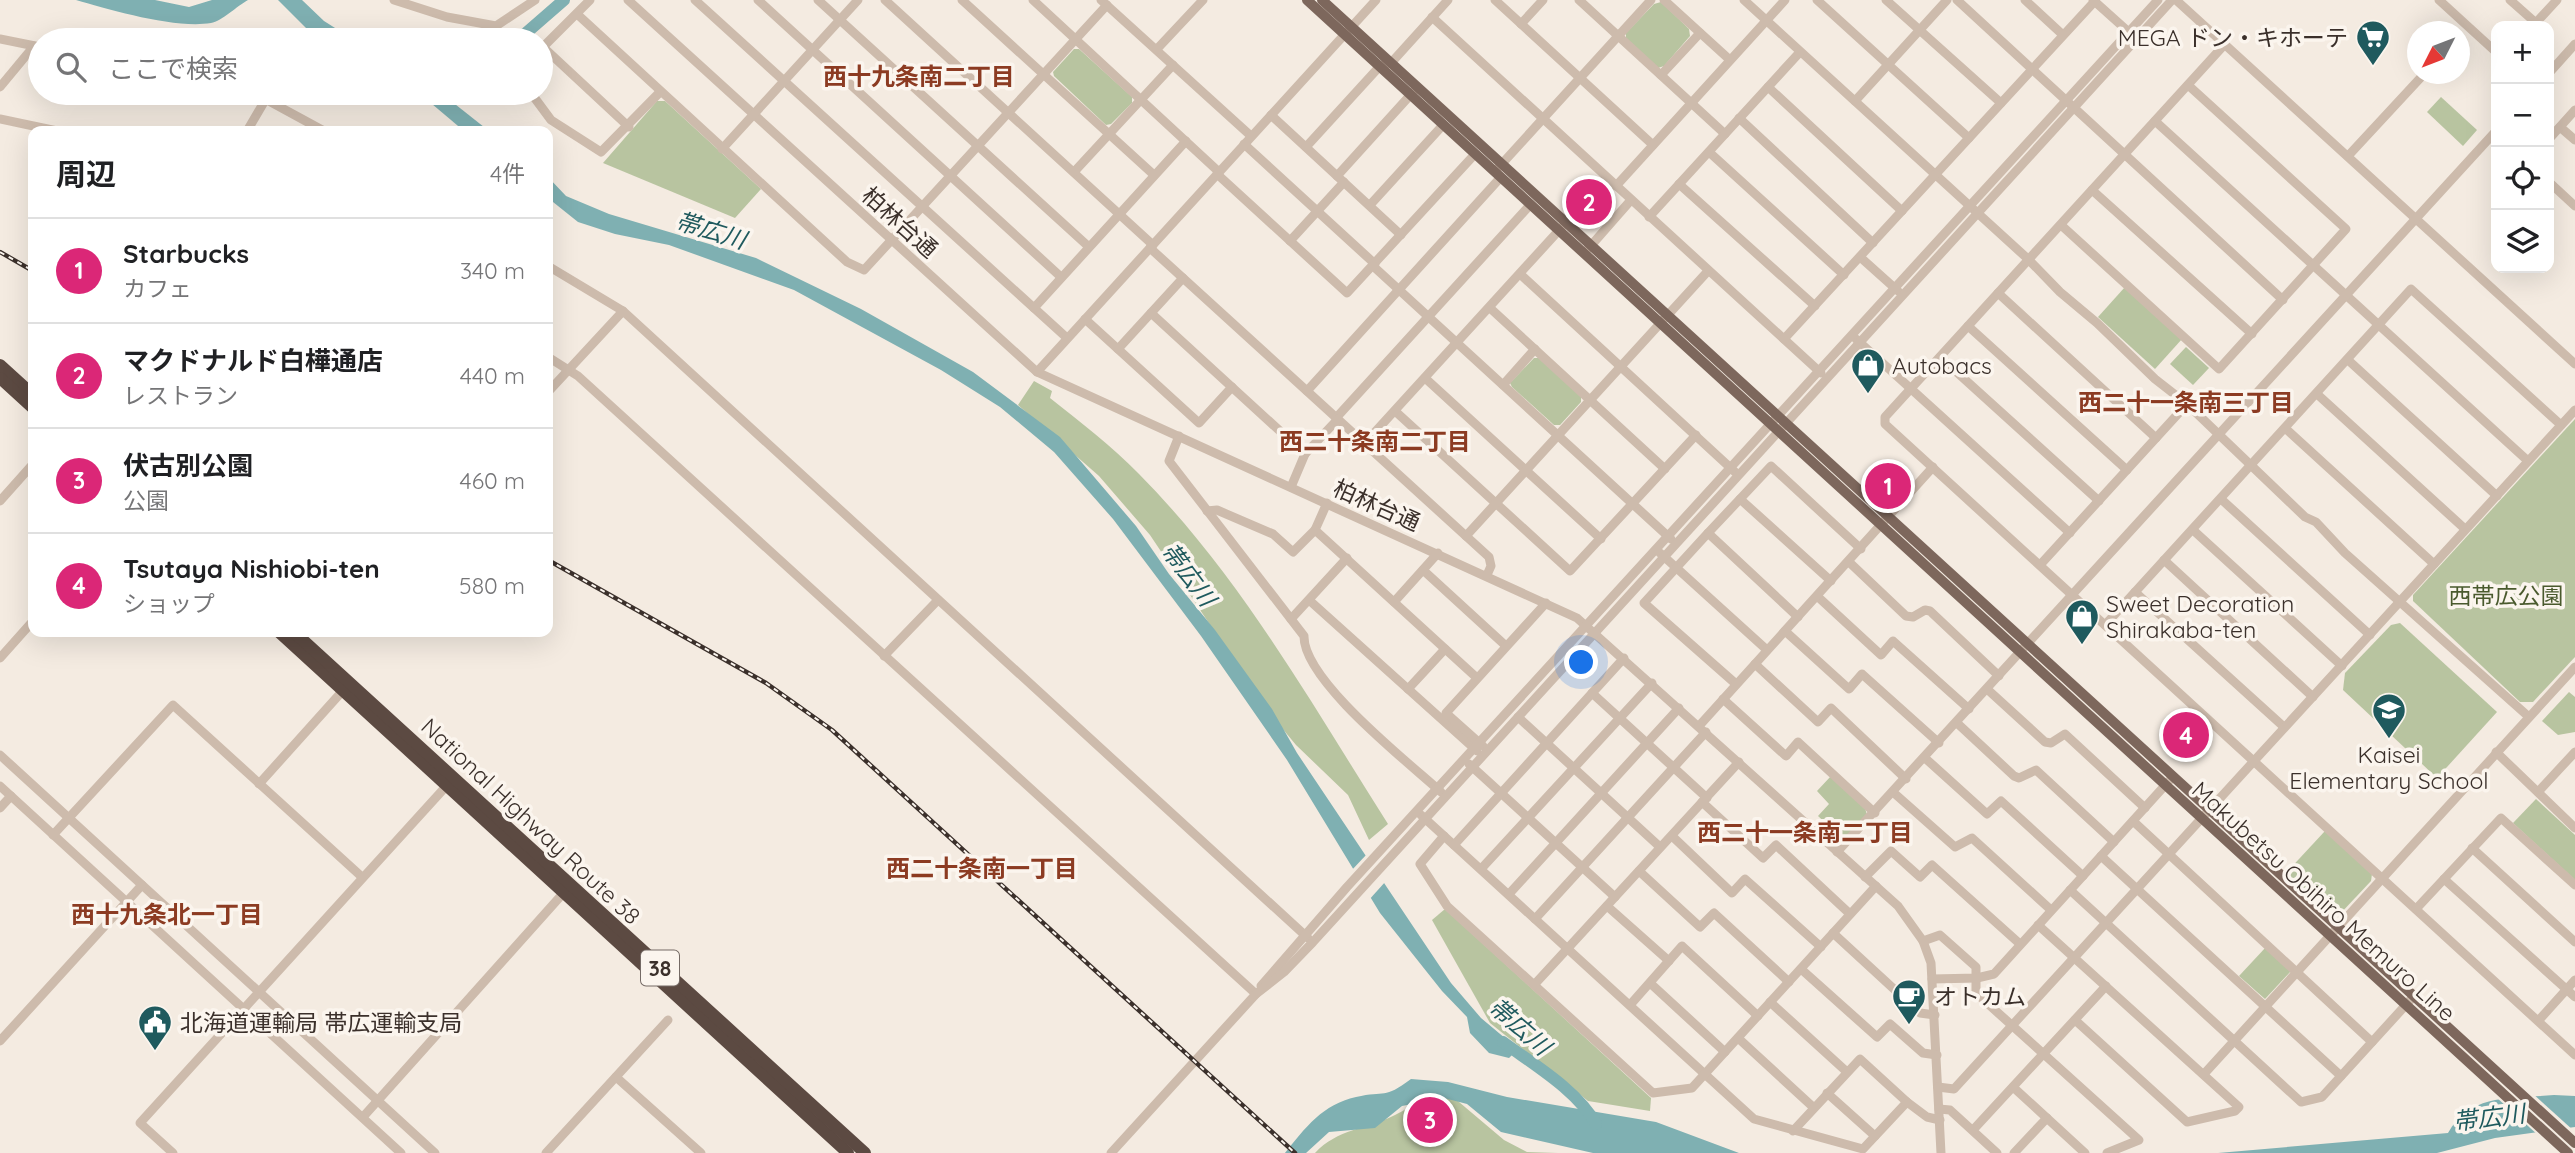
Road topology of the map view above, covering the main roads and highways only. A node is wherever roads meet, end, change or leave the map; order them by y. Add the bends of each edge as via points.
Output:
1 (1307, 0) edge
2 (1322, 0) edge
3 (1348, 30) junction
4 (1414, 91) junction
5 (1499, 171) junction
6 (1562, 227) junction
7 (0, 365) edge
8 (0, 378) edge
9 (28, 390) edge
10 (28, 403) edge
11 (285, 637) edge
12 (299, 637) edge
13 (346, 687) junction
14 (567, 890) junction
15 (2411, 1000) junction
16 (2575, 1143) edge
17 (848, 1153) edge
18 (865, 1153) edge
19 (2568, 1153) edge

1 - 3 main road, Makubetsu Obihiro Memuro Line
2 - 3 main road, Makubetsu Obihiro Memuro Line
3 - 4 main road, Makubetsu Obihiro Memuro Line
4 - 5 main road, Makubetsu Obihiro Memuro Line
4 - 5 main road, Makubetsu Obihiro Memuro Line via 1443,125
5 - 6 main road, Makubetsu Obihiro Memuro Line
5 - 6 main road, Makubetsu Obihiro Memuro Line via 1530,205
6 - 15 main road, Makubetsu Obihiro Memuro Line
7 - 9 highway
8 - 10 highway
11 - 13 highway, National Highway Route 38 / 38
12 - 13 highway, National Highway Route 38 / 38
13 - 14 highway, National Highway Route 38 / 38
14 - 17 highway, National Highway Route 38 / 38
14 - 18 highway, National Highway Route 38 / 38
15 - 16 main road, Makubetsu Obihiro Memuro Line
15 - 19 main road, Makubetsu Obihiro Memuro Line

